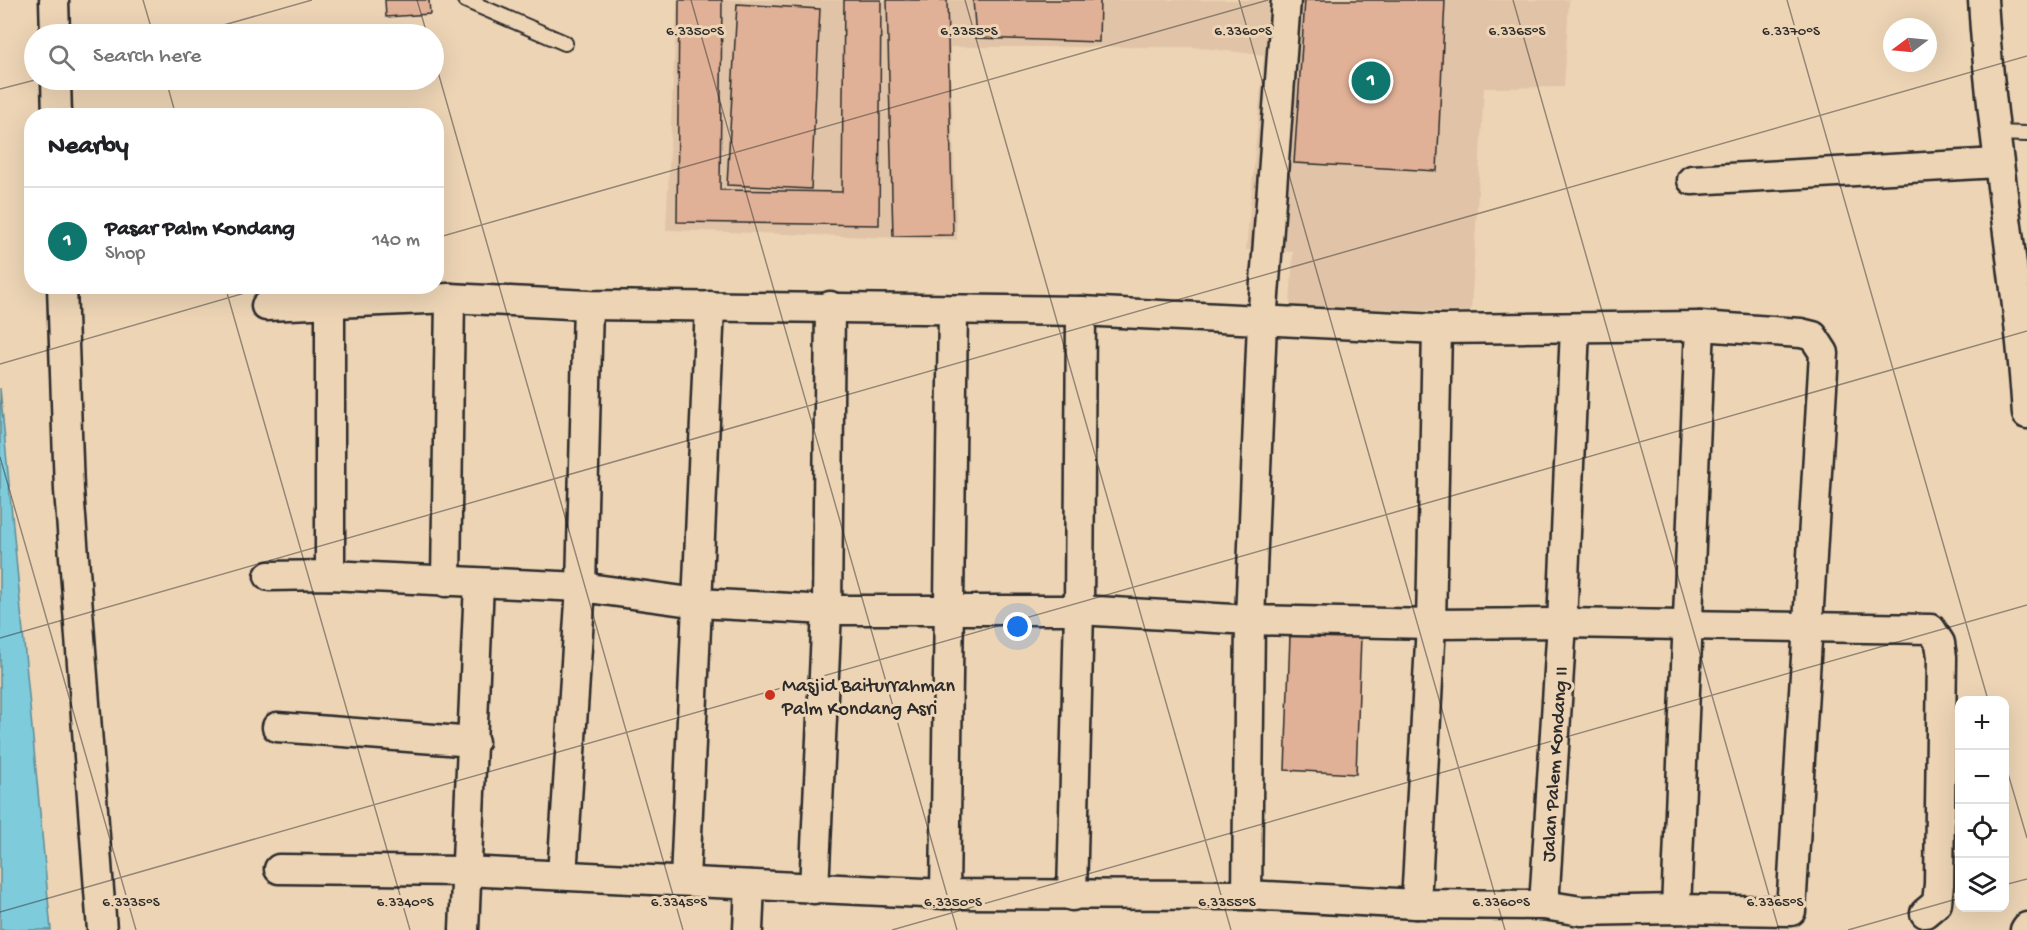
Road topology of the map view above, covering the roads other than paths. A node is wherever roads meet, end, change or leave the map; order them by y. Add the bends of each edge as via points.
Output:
1 (54, 0) edge
2 (465, 0) edge
3 (1286, 0) edge
4 (1983, 0) edge
5 (55, 24) edge
6 (565, 43) dead end
7 (56, 90) edge
8 (57, 108) edge
9 (1994, 133) junction
10 (2027, 134) edge
11 (1998, 163) junction
12 (1692, 180) dead end
13 (62, 294) edge
14 (450, 298) junction
15 (588, 304) junction
16 (330, 305) junction
17 (266, 306) dead end
18 (710, 306) junction
19 (830, 306) junction
20 (953, 310) junction
21 (1081, 311) junction
22 (1262, 322) junction
23 (1700, 326) junction
24 (1575, 328) junction
25 (2024, 328) edge
26 (1437, 329) junction
27 (2027, 414) edge
28 (330, 575) junction
29 (268, 576) dead end
30 (446, 582) junction
31 (479, 583) junction
32 (581, 587) junction
33 (698, 603) junction
34 (827, 610) junction
35 (947, 610) junction
36 (1079, 610) junction
37 (1251, 620) junction
38 (1562, 623) junction
39 (1431, 624) junction
40 (1688, 625) junction
41 (1806, 628) junction
42 (277, 727) dead end
43 (474, 742) junction
44 (279, 870) dead end
45 (465, 871) junction
46 (562, 875) junction
47 (685, 880) junction
48 (750, 885) junction
49 (814, 889) junction
50 (945, 894) junction
51 (1247, 895) junction
52 (1072, 896) junction
53 (1416, 904) junction
54 (1544, 905) junction
55 (1676, 909) junction
56 (1925, 913) dead end
57 (1583, 921) edge
58 (102, 930) edge
59 (464, 930) edge
60 (748, 930) edge

1 - 5 street
2 - 6 lane
3 - 22 street
4 - 9 street
7 - 8 street
9 - 10 lane
9 - 11 street
11 - 12 street
11 - 25 street
13 - 58 street via 69,490
14 - 15 street
14 - 16 street
14 - 30 street
15 - 18 street
15 - 32 street
16 - 17 street
16 - 28 street
18 - 19 street
18 - 33 street
19 - 20 street
19 - 34 street
20 - 21 street
20 - 35 street
21 - 22 street
21 - 36 street
22 - 26 street
22 - 37 street
23 - 24 street
23 - 40 street
23 - 41 street via 1801,333 1813,336 1824,354
24 - 26 street
24 - 38 street, Jalan Palem Kondang II
25 - 27 street
26 - 39 street
28 - 29 street
28 - 30 street
30 - 31 street
31 - 32 street
31 - 43 street
32 - 33 street
32 - 46 street
33 - 34 street
33 - 47 street
34 - 35 street
34 - 49 street
35 - 36 street
35 - 50 street
36 - 37 street
36 - 52 street
37 - 39 street
37 - 51 street
38 - 39 street
38 - 40 street
38 - 54 street, Jalan Palem Kondang II
39 - 53 street
40 - 41 street
40 - 55 street
41 - 55 street via 1791,911
41 - 56 street via 1931,629 1940,643 1939,884 1936,903
42 - 43 street
43 - 45 street
44 - 45 street
45 - 46 street
45 - 59 street
46 - 47 street
47 - 48 street
48 - 49 street
48 - 60 street
49 - 50 street
50 - 52 street
51 - 52 street
51 - 53 street
53 - 54 street
54 - 57 street
55 - 57 street

